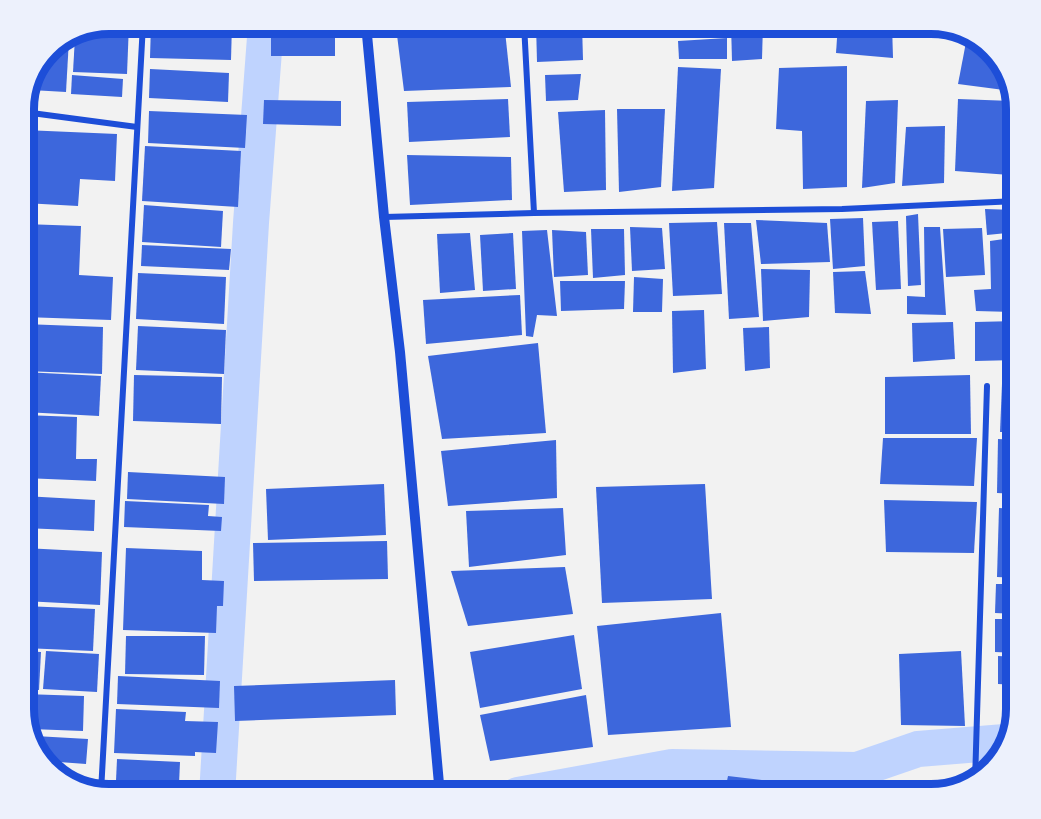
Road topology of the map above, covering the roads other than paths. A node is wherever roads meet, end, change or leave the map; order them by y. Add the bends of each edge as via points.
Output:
1 (142, 34) edge
2 (367, 34) edge
3 (525, 34) edge
4 (35, 113) edge
5 (137, 127) junction
6 (1006, 202) edge
7 (534, 213) junction
8 (384, 217) junction
9 (987, 386) dead end
10 (975, 770) edge
11 (101, 784) edge
12 (439, 784) edge

1 - 5 street
2 - 8 street
3 - 7 street
4 - 5 street
5 - 11 street
6 - 7 street via 842,209
7 - 8 street
8 - 12 street
9 - 10 street

